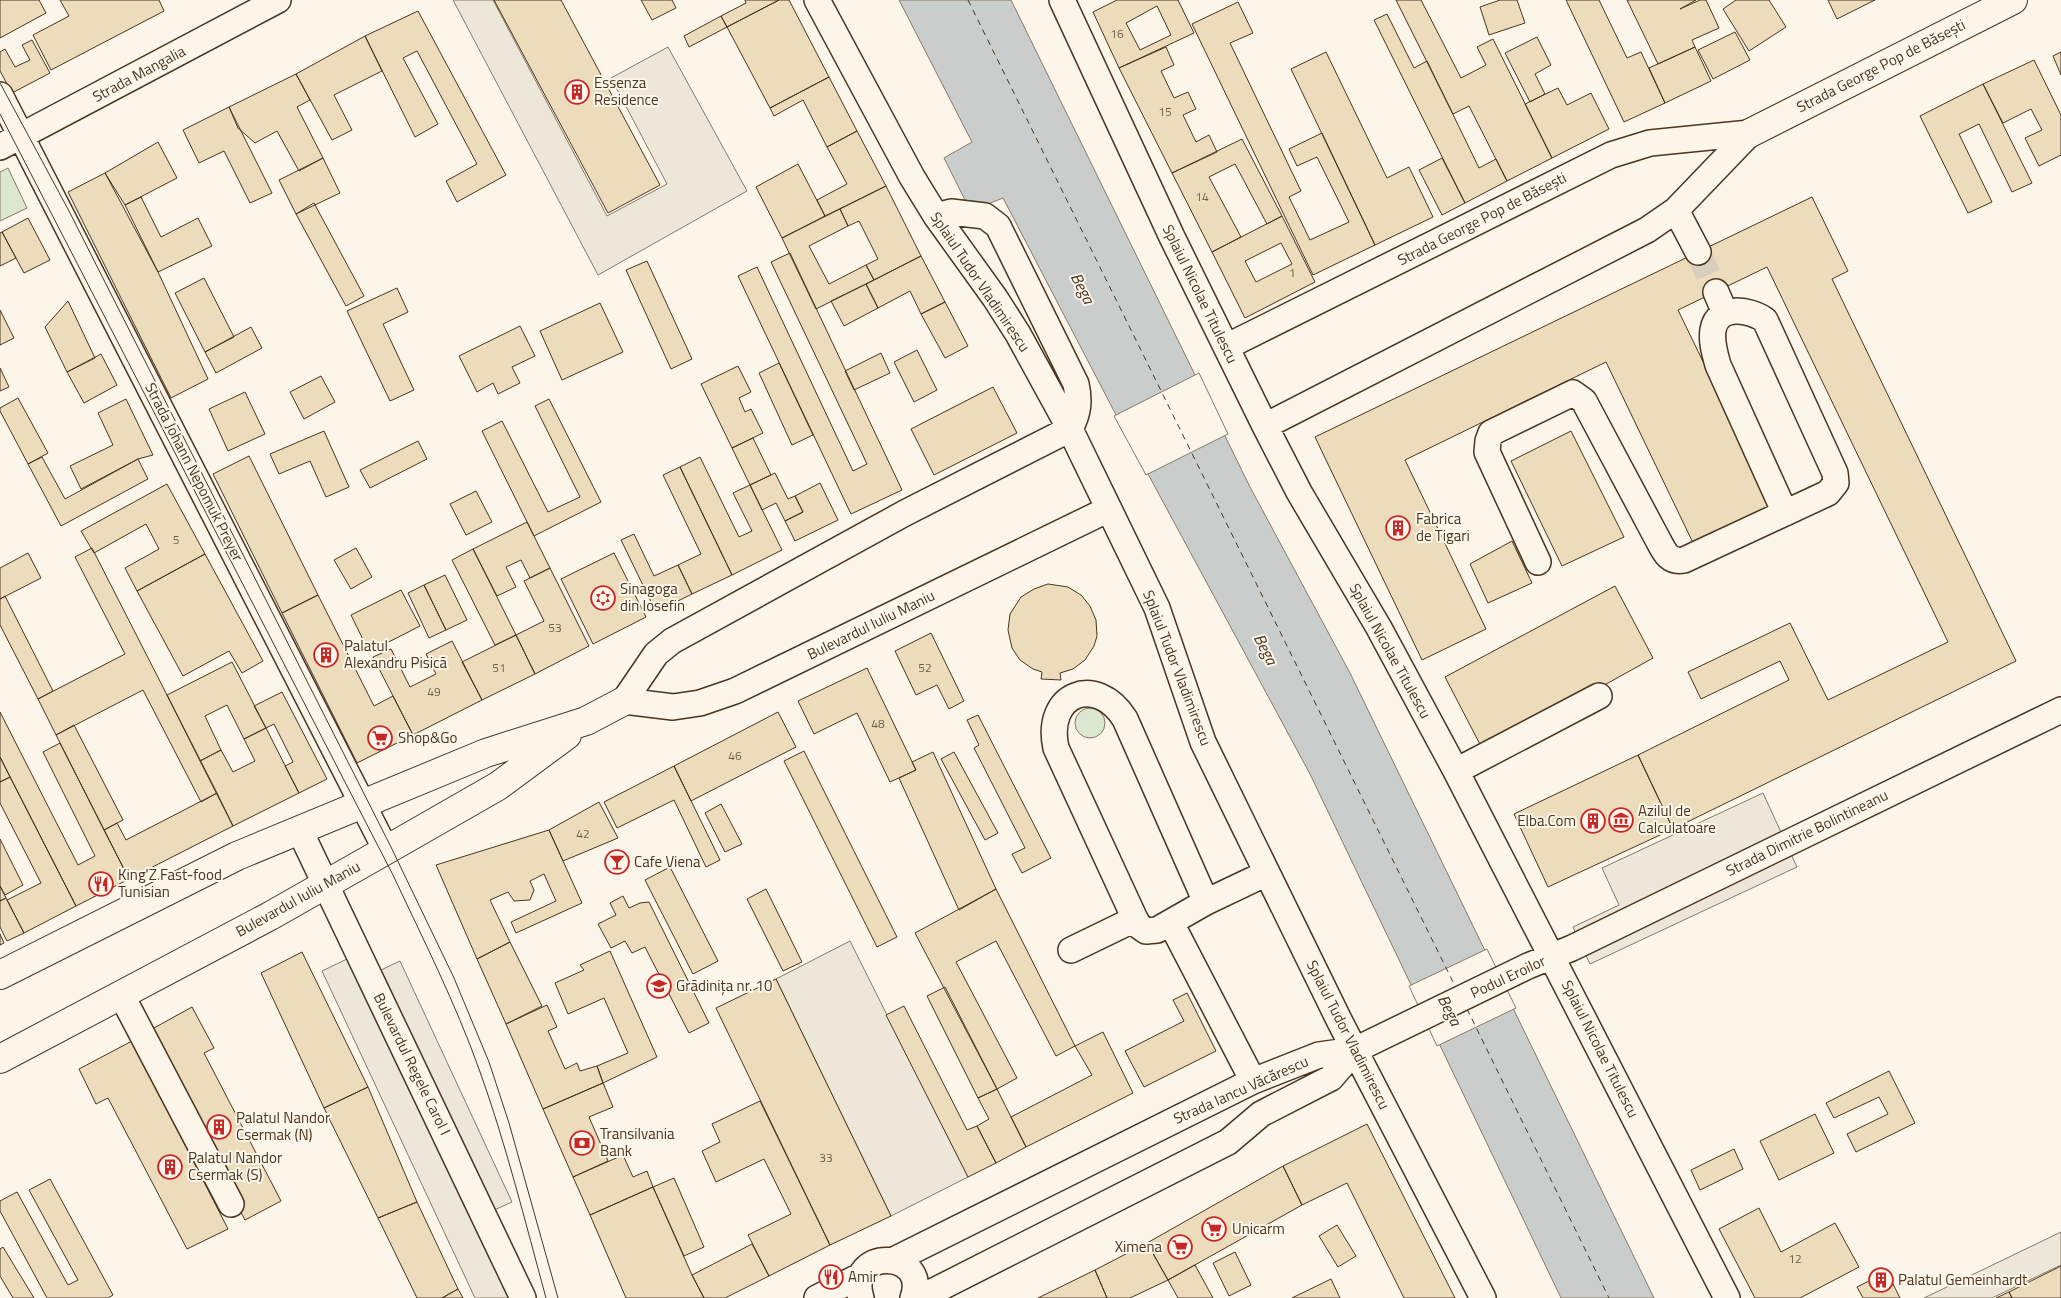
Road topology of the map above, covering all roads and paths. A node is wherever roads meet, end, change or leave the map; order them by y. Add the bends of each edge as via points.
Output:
1 (818, 0) edge
2 (1062, 0) edge
3 (2013, 0) edge
4 (269, 2) edge
5 (0, 94) edge
6 (1750, 132) junction
7 (22, 136) junction
8 (0, 147) edge
9 (1676, 210) junction
10 (936, 216) junction
11 (1698, 252) tunnel mouth
12 (1226, 347) junction
13 (1265, 426) junction
14 (1070, 430) junction
15 (1109, 509) junction
16 (1785, 513) junction
17 (1538, 562) dead end
18 (1598, 696) dead end
19 (624, 702) junction
20 (2061, 710) edge
21 (586, 721) junction
22 (1456, 771) junction
23 (363, 805) junction
24 (300, 831) junction
25 (386, 850) junction
26 (1267, 873) junction
27 (325, 885) junction
28 (1206, 902) junction
29 (1135, 919) junction
30 (1171, 923) junction
31 (1071, 950) dead end
32 (1552, 956) junction
33 (0, 975) edge
34 (122, 996) junction
35 (1355, 1050) junction
36 (0, 1060) edge
37 (1253, 1081) junction
38 (231, 1204) dead end
39 (894, 1260) junction
40 (861, 1286) edge
41 (524, 1298) edge
42 (817, 1298) edge
43 (913, 1298) edge
44 (920, 1298) edge
45 (1483, 1298) edge
46 (1726, 1298) edge

1 - 10 street, Splaiul Tudor Vladimirescu
2 - 12 street, Splaiul Nicolae Titulescu
3 - 6 main road, Strada George Pop de Băsești
4 - 7 street, Strada Mangalia
5 - 7 street, Strada Johann Nepomuk Preyer
6 - 9 street, Strada George Pop de Băsești
6 - 12 street, Strada George Pop de Băsești via 1650,144 1611,154
7 - 8 street, Strada Mangalia
7 - 23 street, Strada Johann Nepomuk Preyer
9 - 11 street
9 - 13 street, Strada George Pop de Băsești via 1647,230
10 - 14 street, Splaiul Tudor Vladimirescu via 1018,334
10 - 14 street via 951,212 985,216 998,226 1076,384 1079,399 1077,415
12 - 13 street, Splaiul Nicolae Titulescu
13 - 22 street, Splaiul Nicolae Titulescu
14 - 15 street, Splaiul Tudor Vladimirescu
14 - 19 street, Bulevardul Iuliu Maniu via 904,513 672,641 656,654
15 - 19 street, Bulevardul Iuliu Maniu via 736,691 672,708
15 - 26 street, Splaiul Tudor Vladimirescu via 1157,608 1203,742
16 - 16 street via 1828,493 1836,483 1835,473 1765,320 1753,312 1734,310 1721,302 1713,328 1718,365
16 - 17 street via 1684,560 1676,562 1668,558 1584,401 1573,393 1492,433 1488,441 1488,452
18 - 22 street
19 - 21 main road, Bulevardul Iuliu Maniu
20 - 32 street, Strada Dimitrie Bolintineanu
21 - 23 main road, Bulevardul Iuliu Maniu via 486,754
21 - 25 main road, Bulevardul Iuliu Maniu via 498,786
22 - 32 street, Splaiul Nicolae Titulescu
23 - 24 main road, Bulevardul Iuliu Maniu
23 - 25 street, Strada Johann Nepomuk Preyer
24 - 27 street, Bulevardul Regele Carol I
24 - 33 main road, Bulevardul Iuliu Maniu via 237,856
25 - 27 main road, Bulevardul Iuliu Maniu
26 - 28 street
26 - 35 street, Splaiul Tudor Vladimirescu
27 - 34 main road, Bulevardul Iuliu Maniu
27 - 41 street, Bulevardul Regele Carol I
28 - 29 street via 1121,712 1109,699 1093,694 1078,695 1065,702 1057,715 1056,748
28 - 30 street
29 - 30 street via 1146,931
29 - 31 street
30 - 37 street
32 - 35 street, Podul Eroilor
32 - 46 street, Splaiul Nicolae Titulescu
34 - 36 main road, Bulevardul Iuliu Maniu
34 - 38 street
35 - 37 street, Strada Iancu Văcărescu via 1319,1055
35 - 44 street, Strada Iancu Văcărescu via 1331,1078 1261,1114 1228,1142
35 - 45 street, Splaiul Tudor Vladimirescu
37 - 39 street, Strada Iancu Văcărescu
39 - 40 street, Strada Iancu Văcărescu via 876,1262
39 - 43 street via 911,1272 915,1282
40 - 42 street

